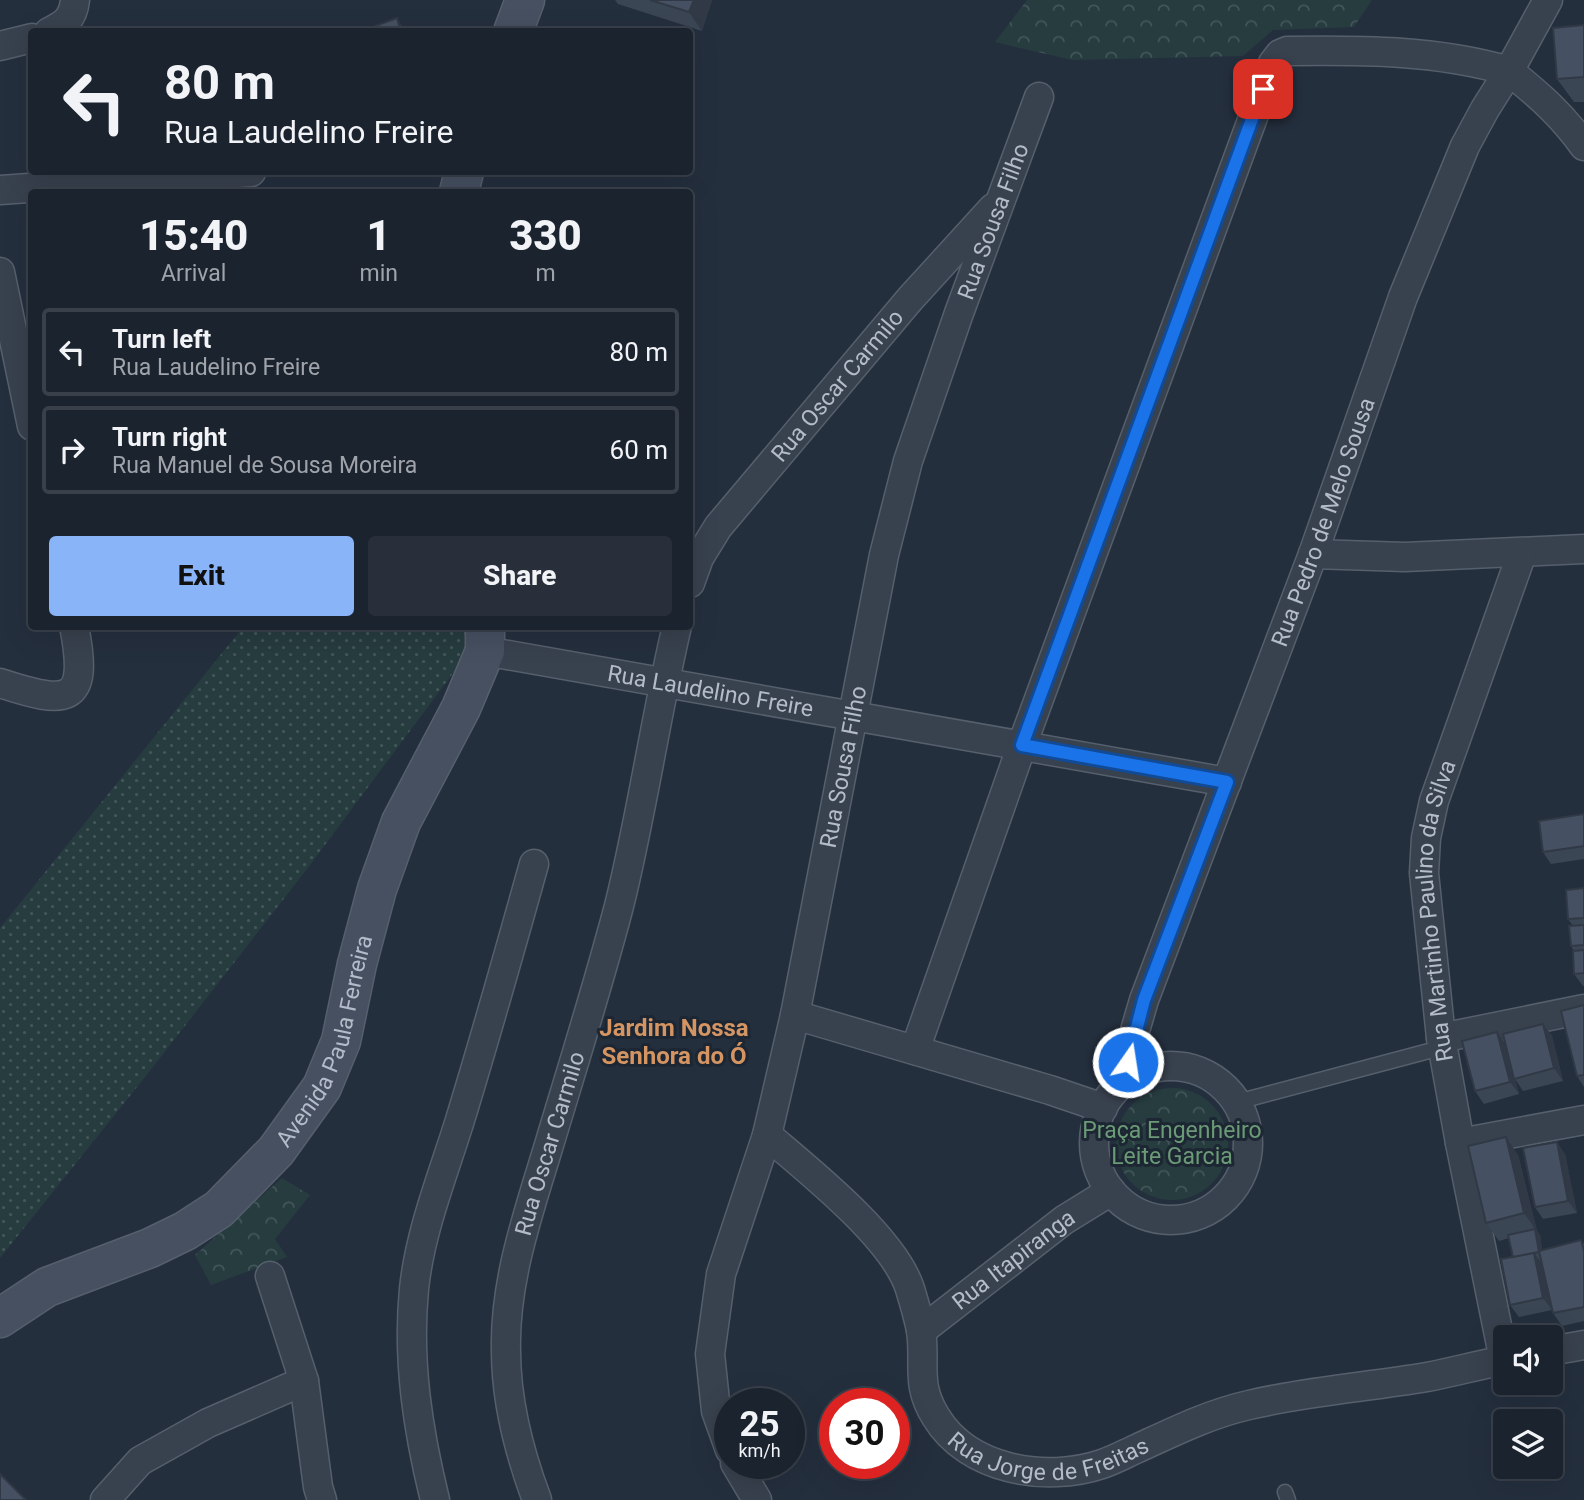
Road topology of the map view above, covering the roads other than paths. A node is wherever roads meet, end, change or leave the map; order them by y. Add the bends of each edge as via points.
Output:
1 (75, 0) edge
2 (525, 0) edge
3 (1548, 0) edge
4 (58, 28) edge
5 (514, 28) edge
6 (28, 39) edge
7 (0, 46) edge
8 (1509, 71) junction
9 (1039, 97) dead end
10 (1584, 146) edge
11 (209, 175) edge
12 (0, 190) edge
13 (1002, 198) junction
14 (0, 272) edge
15 (28, 407) edge
16 (1584, 549) edge
17 (1313, 554) junction
18 (1522, 554) junction
19 (693, 575) edge
20 (75, 630) edge
21 (676, 630) edge
22 (485, 639) edge
23 (664, 682) junction
24 (0, 683) edge
25 (854, 715) junction
26 (1022, 745) junction
27 (1227, 782) junction
28 (534, 864) dead end
29 (1584, 1009) edge
30 (794, 1015) junction
31 (1443, 1043) junction
32 (915, 1049) junction
33 (1124, 1082) junction
34 (1237, 1102) junction
35 (1103, 1108) junction
36 (1584, 1120) edge
37 (767, 1135) junction
38 (1460, 1143) junction
39 (1111, 1191) junction
40 (270, 1276) dead end
41 (0, 1318) edge
42 (1497, 1325) edge
43 (921, 1331) junction
44 (1584, 1345) edge
45 (1563, 1349) edge
46 (1493, 1362) edge
47 (304, 1381) junction
48 (714, 1392) edge
49 (744, 1479) edge
50 (105, 1500) edge
51 (322, 1500) edge
52 (435, 1500) edge
53 (537, 1500) edge
54 (758, 1500) edge

1 - 4 street via 74,12
2 - 5 main road
3 - 8 street, Rua Pedro de Melo Sousa
6 - 7 street
8 - 10 street via 1546,101
8 - 17 street, Rua Pedro de Melo Sousa via 1465,146 1437,213
8 - 26 street via 1413,52 1287,51 1273,63
9 - 13 street, Rua Sousa Filho
11 - 12 street
13 - 19 street, Rua Oscar Carmilo via 910,299 718,527
13 - 25 street, Rua Sousa Filho via 908,461 884,555
14 - 15 street
16 - 18 street
17 - 18 street
17 - 27 street, Rua Pedro de Melo Sousa
18 - 31 street, Rua Martinho Paulino da Silva via 1434,801 1426,838 1424,873
20 - 24 street via 80,657 76,685 70,693 39,696
21 - 23 street, Rua Oscar Carmilo
22 - 23 street, Rua Laudelino Freire
22 - 41 main road, Avenida Paula Ferreira via 461,708 401,822 377,889 341,1041 322,1087 276,1151 219,1209 149,1248 47,1287
23 - 25 street, Rua Laudelino Freire
23 - 53 street, Rua Oscar Carmilo via 619,905 526,1219 511,1289 506,1350 510,1409
25 - 26 street, Rua Laudelino Freire
25 - 30 street, Rua Sousa Filho
26 - 27 street, Rua Laudelino Freire
26 - 32 street
27 - 33 street, Rua Pedro de Melo Sousa via 1144,1000
28 - 52 street via 429,1217 414,1287 414,1386
29 - 31 street
30 - 32 street
30 - 37 street, Rua Sousa Filho
31 - 34 lane
31 - 38 street, Rua Martinho Paulino da Silva
32 - 35 street
33 - 34 street via 1147,1070 1188,1068 1207,1075
33 - 35 street
34 - 39 street via 1247,1126 1248,1153 1240,1177 1225,1199 1204,1214 1179,1221 1153,1219 1130,1209
35 - 39 street via 1095,1151
36 - 38 street
37 - 43 street, Rua Jorge de Freitas via 884,1246 909,1286
37 - 48 street, Rua Sousa Filho via 720,1274 710,1354
38 - 42 street, Rua Martinho Paulino da Silva
39 - 43 street, Rua Itapiranga via 1064,1220
40 - 47 street
43 - 46 street, Rua Jorge de Freitas via 921,1373 926,1399 937,1419 971,1453 1028,1471 1101,1465 1213,1414 1251,1404
44 - 45 street
47 - 50 street via 208,1423 140,1461
47 - 51 street
49 - 54 street

